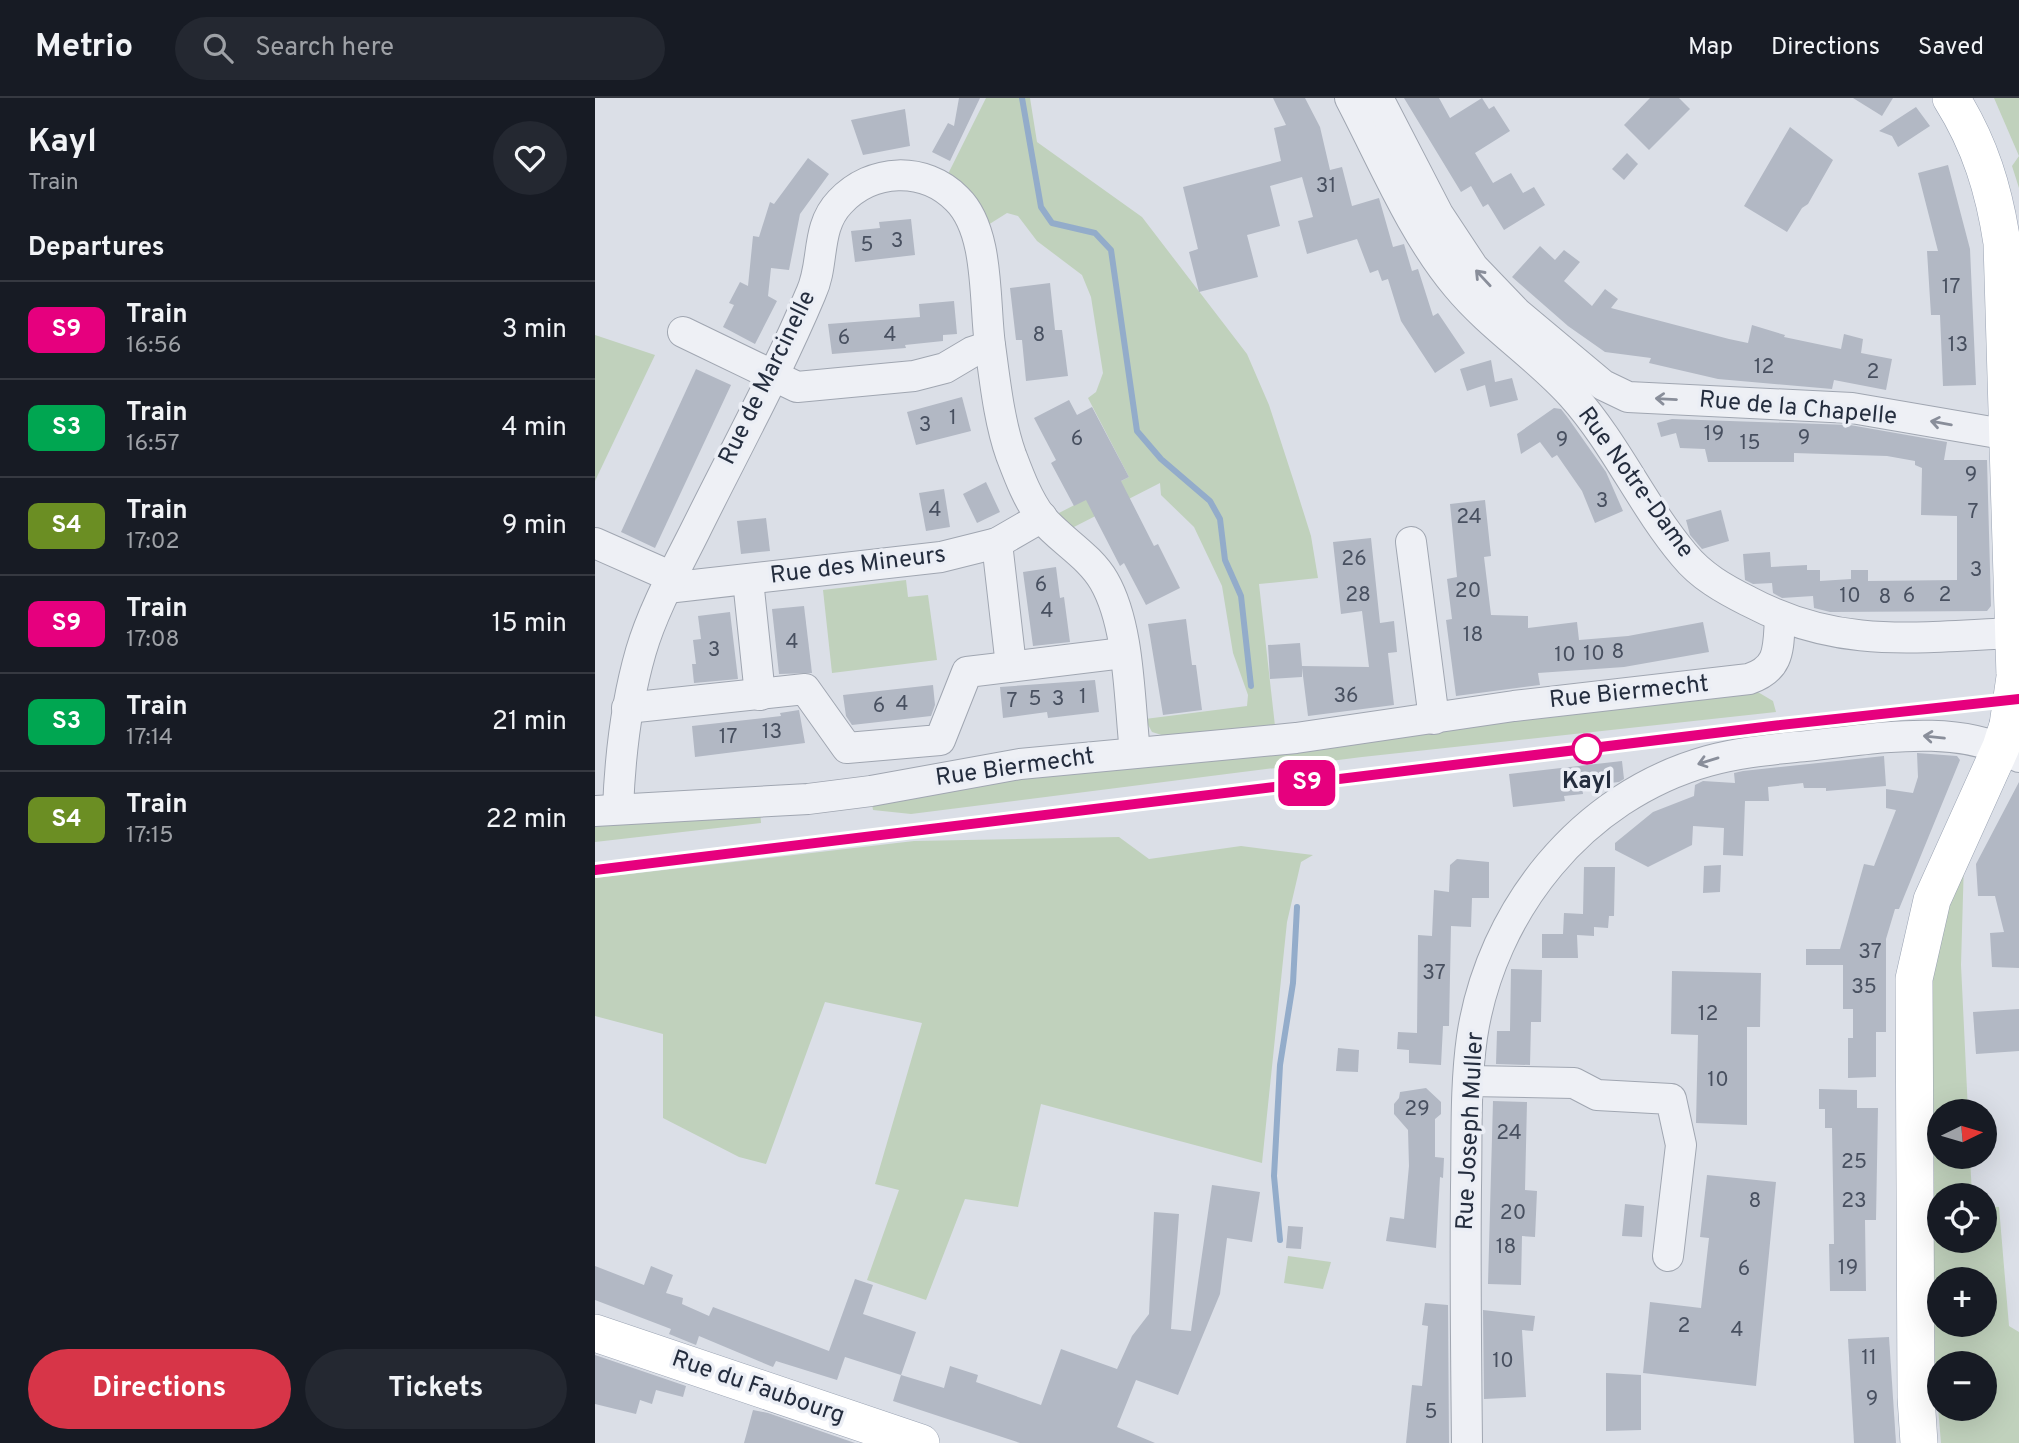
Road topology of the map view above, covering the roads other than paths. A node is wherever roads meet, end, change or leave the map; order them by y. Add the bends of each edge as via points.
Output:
1 (1350, 98) edge
2 (1378, 98) edge
3 (1951, 98) edge
4 (683, 332) dead end
5 (990, 346) junction
6 (771, 376) junction
7 (1628, 397) junction
8 (1604, 432) junction
9 (2009, 435) junction
10 (1042, 517) junction
11 (595, 542) edge
12 (1411, 542) dead end
13 (997, 543) junction
14 (748, 580) junction
15 (669, 583) junction
16 (1780, 618) junction
17 (2017, 651) edge
18 (1123, 653) junction
19 (1011, 666) junction
20 (760, 695) junction
21 (627, 708) junction
22 (1434, 719) junction
23 (2009, 743) edge
24 (1135, 752) junction
25 (606, 810) edge
26 (1469, 1081) junction
27 (1668, 1256) dead end
28 (595, 1333) edge
29 (921, 1443) edge
30 (1467, 1443) edge
31 (1919, 1443) edge

1 - 8 street, Rue Notre-Dame via 1455,285 1499,331 1570,392
7 -> 2 street, Rue de la Chapelle via 1603,385 1517,313 1473,267 1438,214
3 - 9 main road via 1982,156 1995,200 2002,243
4 - 6 street
5 - 6 street via 945,368 914,376 797,387
5 - 6 street, Rue de Marcinelle via 979,238 972,218 944,187 926,178 887,175 867,181 836,205 820,242 814,289
5 - 10 street, Rue de Marcinelle via 1006,442 1021,485
6 - 15 street, Rue de Marcinelle
7 - 8 street
9 -> 7 street, Rue de la Chapelle via 1852,408
8 - 16 street, Rue Notre-Dame via 1684,555 1719,586
9 - 17 main road
10 - 13 street, Rue des Mineurs
10 - 18 street, Rue de Marcinelle via 1104,581 1120,621
11 - 15 street
12 - 22 street
13 - 14 street, Rue des Mineurs via 941,557
13 - 19 street
14 - 15 street, Rue des Mineurs
14 - 20 street
15 - 21 street, Rue de Marcinelle via 642,648
16 - 17 street, Rue Notre-Dame via 1865,638
16 - 22 street, Rue Biermecht via 1773,664 1766,673 1749,679
17 - 23 main road, bridge
18 - 19 street
18 - 24 street, Rue de Marcinelle
19 - 20 street via 967,672 940,740 847,748 805,689
20 - 21 street
21 - 25 street, Rue de Marcinelle
22 - 24 street, Rue Biermecht
23 -> 26 street, Rue Joseph Muller via 1928,735 1742,752 1652,783 1592,821 1532,887 1504,935 1482,997 1472,1037
23 - 31 main road via 1932,900 1914,979
24 - 25 street, Rue Biermecht via 1020,764 808,799
26 - 27 street via 1574,1083 1597,1095 1671,1099 1681,1145
26 - 30 street, Rue Joseph Muller
28 - 29 main road, Rue du Faubourg

